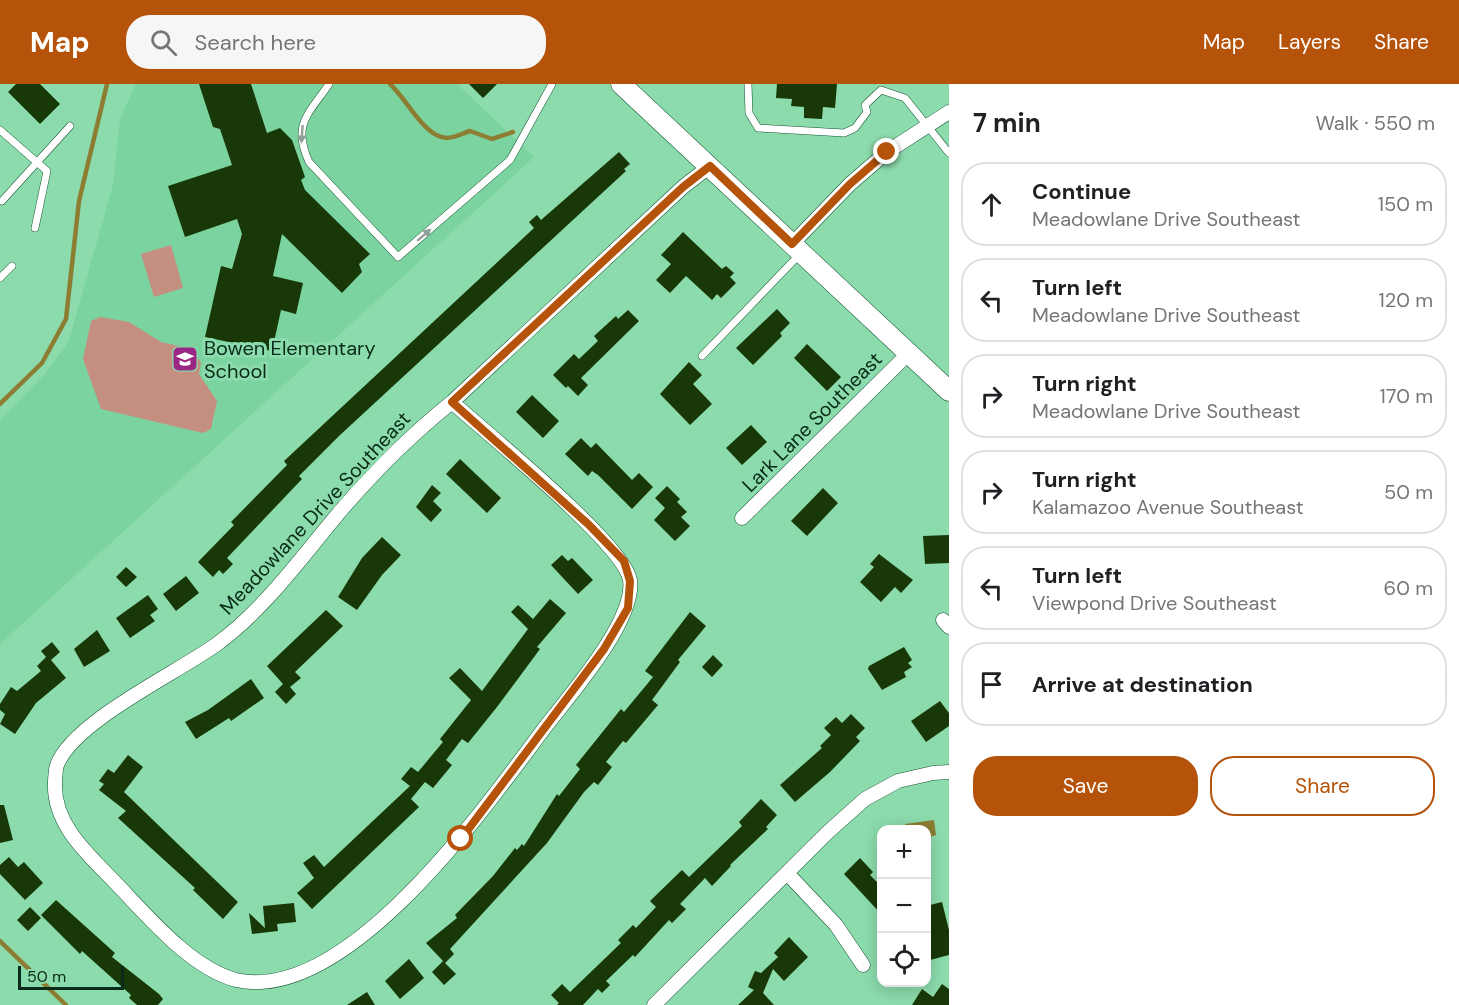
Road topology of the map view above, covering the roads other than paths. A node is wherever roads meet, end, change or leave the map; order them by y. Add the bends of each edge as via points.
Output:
1 (329, 84) edge
2 (552, 84) edge
3 (621, 84) edge
4 (748, 84) edge
5 (949, 112) edge
6 (70, 126) dead end
7 (927, 126) junction
8 (0, 130) edge
9 (949, 153) edge
10 (38, 163) junction
11 (710, 166) junction
12 (2, 201) dead end
13 (35, 228) dead end
14 (797, 248) junction
15 (12, 266) dead end
16 (0, 278) edge
17 (909, 353) junction
18 (702, 356) dead end
19 (949, 391) edge
20 (452, 402) junction
21 (742, 518) dead end
22 (949, 772) edge
23 (787, 873) junction
24 (863, 965) dead end
25 (654, 1005) edge

1 -> 2 lane via 301,126 301,144 309,162 398,257 510,160
3 - 11 main road
4 - 7 lane via 749,113 753,123 765,130 844,133 855,128 867,112 865,105 881,90 904,98
5 - 7 street
6 - 10 lane
7 - 9 lane
7 - 14 street via 887,152 850,184
8 - 10 lane
10 - 12 lane
10 - 13 lane via 47,171
11 - 14 main road
11 - 20 street, Meadowlane Drive Southeast
14 - 17 main road
14 - 18 lane
15 - 16 lane
17 - 19 main road
17 - 21 street, Lark Lane Southeast
20 - 20 street, Meadowlane Drive Southeast via 416,431 346,505 282,584 252,614 220,642 109,711 79,735 56,765 55,796 60,816 87,854 178,946 213,971 239,982 270,982 306,973 335,957 393,914 461,839 604,649 628,608 630,581 624,561
22 - 23 street via 898,781 875,793
23 - 24 street via 836,925
23 - 25 street

